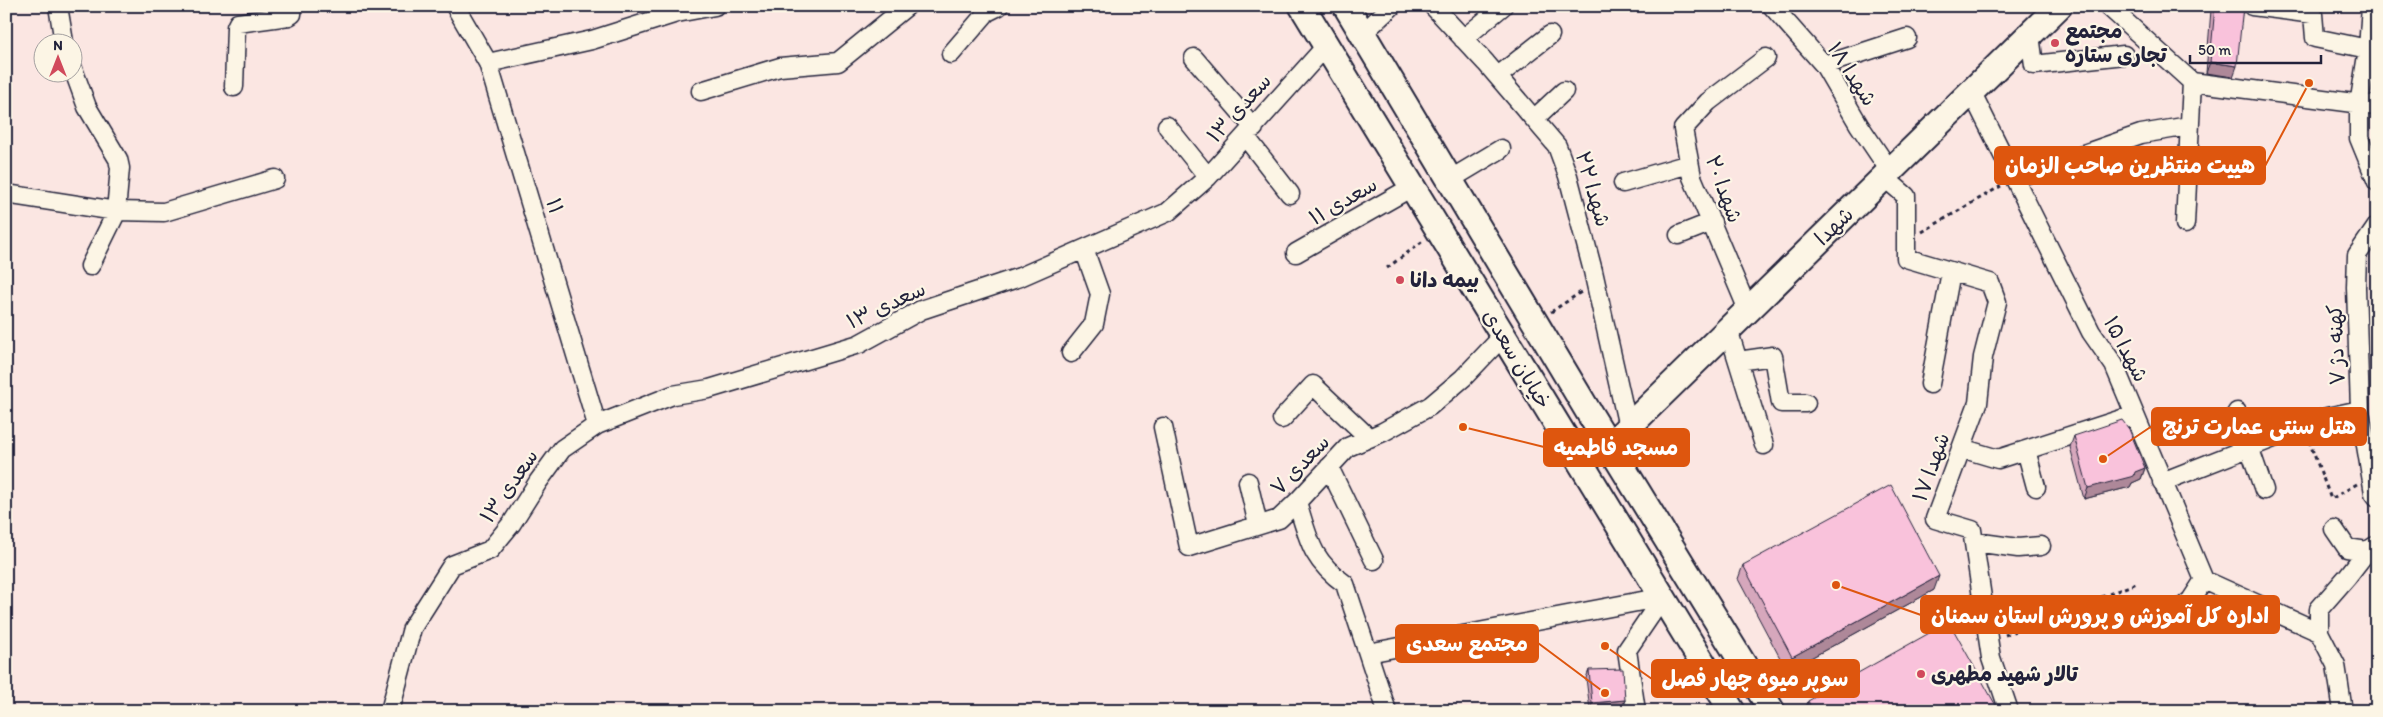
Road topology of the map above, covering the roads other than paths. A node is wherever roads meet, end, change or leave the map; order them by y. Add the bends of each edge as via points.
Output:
1 (58, 6) edge
2 (293, 6) edge
3 (455, 6) edge
4 (715, 6) edge
5 (907, 6) edge
6 (999, 6) edge
7 (1302, 6) edge
8 (1346, 6) edge
9 (1392, 6) edge
10 (1433, 6) edge
11 (1503, 6) edge
12 (1772, 6) edge
13 (2059, 6) edge
14 (2108, 6) edge
15 (2252, 6) edge
16 (2371, 6) edge
17 (2314, 10) edge
18 (62, 32) edge
19 (1362, 34) junction
20 (1550, 35) dead end
21 (2030, 35) junction
22 (1907, 38) dead end
23 (1464, 39) junction
24 (1326, 46) junction
25 (2368, 49) junction
26 (950, 54) dead end
27 (2124, 55) dead end
28 (1194, 58) dead end
29 (1766, 58) dead end
30 (488, 64) junction
31 (1824, 65) junction
32 (1498, 76) junction
33 (78, 82) edge
34 (2192, 82) junction
35 (234, 87) dead end
36 (701, 91) dead end
37 (1564, 91) dead end
38 (1972, 92) junction
39 (2359, 106) junction
40 (2377, 106) edge
41 (1534, 119) junction
42 (1167, 126) dead end
43 (2188, 126) junction
44 (1250, 132) junction
45 (1501, 149) dead end
46 (1689, 164) junction
47 (1887, 174) junction
48 (1208, 177) junction
49 (2015, 178) junction
50 (275, 179) dead end
51 (1451, 179) junction
52 (2377, 182) edge
53 (1623, 183) dead end
54 (1412, 187) junction
55 (6, 194) edge
56 (1290, 194) dead end
57 (117, 211) junction
58 (1712, 222) junction
59 (2185, 224) dead end
60 (2377, 226) edge
61 (1679, 235) dead end
62 (1084, 249) junction
63 (1296, 253) dead end
64 (90, 266) dead end
65 (1951, 272) junction
66 (1748, 310) junction
67 (1728, 329) junction
68 (1503, 336) junction
69 (1071, 353) dead end
70 (1738, 361) junction
71 (1930, 384) dead end
72 (1806, 403) dead end
73 (2360, 410) junction
74 (2237, 412) dead end
75 (2134, 415) junction
76 (1282, 419) dead end
77 (597, 425) junction
78 (1163, 427) dead end
79 (1628, 427) junction
80 (1369, 438) junction
81 (1764, 445) dead end
82 (1610, 446) junction
83 (2250, 447) junction
84 (1962, 448) junction
85 (2026, 450) junction
86 (1329, 467) junction
87 (1248, 482) dead end
88 (2162, 482) junction
89 (2036, 487) dead end
90 (2264, 490) dead end
91 (2377, 497) edge
92 (1297, 502) junction
93 (1258, 525) junction
94 (2334, 530) dead end
95 (1975, 542) junction
96 (2041, 546) dead end
97 (2372, 548) edge
98 (1374, 560) dead end
99 (2204, 580) junction
100 (1663, 597) junction
101 (2170, 618) dead end
102 (2319, 632) junction
103 (1368, 653) junction
104 (390, 711) edge
105 (1387, 711) edge
106 (1636, 711) edge
107 (1732, 711) edge
108 (1772, 711) edge
109 (2009, 711) edge
110 (2343, 711) edge

1 - 18 street
2 - 35 street via 289,16 238,23
3 - 30 street, ۱۱
4 - 30 street via 676,13 592,40
5 - 36 street via 838,62 780,67
6 - 26 street via 987,12
7 - 24 main road, خیابان سعدی
8 - 19 main road, خیابان سعدی
9 - 19 street
10 - 23 street, شهدا ۲۲
11 - 23 street
12 - 31 street, شهدا ۱۸
13 - 21 main road, شهدا
14 - 34 street
15 - 17 street
16 - 25 street
17 - 25 street via 2315,38
19 - 51 main road, خیابان سعدی
20 - 32 street
21 - 27 street via 2034,65
21 - 38 main road, شهدا
22 - 31 street
23 - 32 street, شهدا ۲۲
24 - 44 street, سعدی ۱۳
24 - 54 main road, خیابان سعدی
25 - 39 street
28 - 44 street
29 - 46 street, شهدا ۲۰ via 1708,102 1683,128
30 - 77 street, ۱۱
31 - 47 street, شهدا ۱۸
32 - 41 street, شهدا ۲۲
33 - 57 street via 87,107 118,159
34 - 39 street
34 - 43 street
37 - 41 street
38 - 47 main road, شهدا
38 - 49 street, شهدا ۱۵
39 - 40 street
39 - 52 street via 2359,138
41 - 79 street, شهدا ۲۲ via 1557,146 1568,176 1596,282
42 - 48 street
43 - 49 street via 2141,134
43 - 59 street
44 - 48 street, سعدی ۱۳
44 - 56 street
45 - 51 street
46 - 53 street
46 - 58 street, شهدا ۲۰
47 - 65 street, شهدا ۱۷ via 1906,196 1906,258
47 - 66 main road, شهدا
48 - 62 street, سعدی ۱۳ via 1168,212
49 - 75 street, شهدا ۱۵ via 2091,332 2114,365
50 - 57 street via 164,212
51 - 82 main road, خیابان سعدی
54 - 63 street, سعدی ۱۱
54 - 68 main road, خیابان سعدی
55 - 57 street
57 - 64 street
58 - 61 street
58 - 66 street, شهدا ۲۰
60 - 73 street, کهنه دژ ۷ via 2358,255
62 - 69 street via 1100,294 1094,324
62 - 77 street, سعدی ۱۳ via 1020,277 920,310 858,344 709,389 673,395
65 - 71 street
65 - 84 street, شهدا ۱۷ via 1990,283 1997,302 1983,357 1978,403
66 - 67 main road, شهدا
67 - 70 street
67 - 79 main road, شهدا
68 - 80 street, سعدی ۷ via 1463,378 1430,406
68 - 100 main road, خیابان سعدی
70 - 72 street via 1773,356 1781,403
70 - 81 street
73 - 83 street via 2327,417
73 - 91 street, کهنه دژ ۷
74 - 83 street
75 - 85 street
75 - 88 street, شهدا ۱۵
76 - 80 street via 1313,385
77 - 104 street, سعدی ۱۳ via 562,449 490,550 452,565 412,628
78 - 93 street, سعدی ۷ via 1189,547
79 - 82 main road, شهدا
80 - 86 street, سعدی ۷ via 1348,447
82 - 108 main road, خیابان سعدی
83 - 88 street
83 - 90 street
84 - 85 street via 1998,459
84 - 95 street, شهدا ۱۷ via 1936,519 1972,530
85 - 89 street
86 - 92 street, سعدی ۷
86 - 98 street
87 - 93 street
88 - 99 street, شهدا ۱۵
92 - 93 street, سعدی ۷ via 1279,519
92 - 103 street via 1313,552 1330,574 1345,584
94 - 97 street via 2347,548
95 - 96 street via 2018,548
95 - 109 street via 1994,667
97 - 102 street via 2319,609
99 - 101 street via 2191,600
99 - 102 street
100 - 103 street
100 - 106 street via 1627,650
100 - 107 main road, خیابان سعدی
102 - 110 street via 2336,665
103 - 105 street

